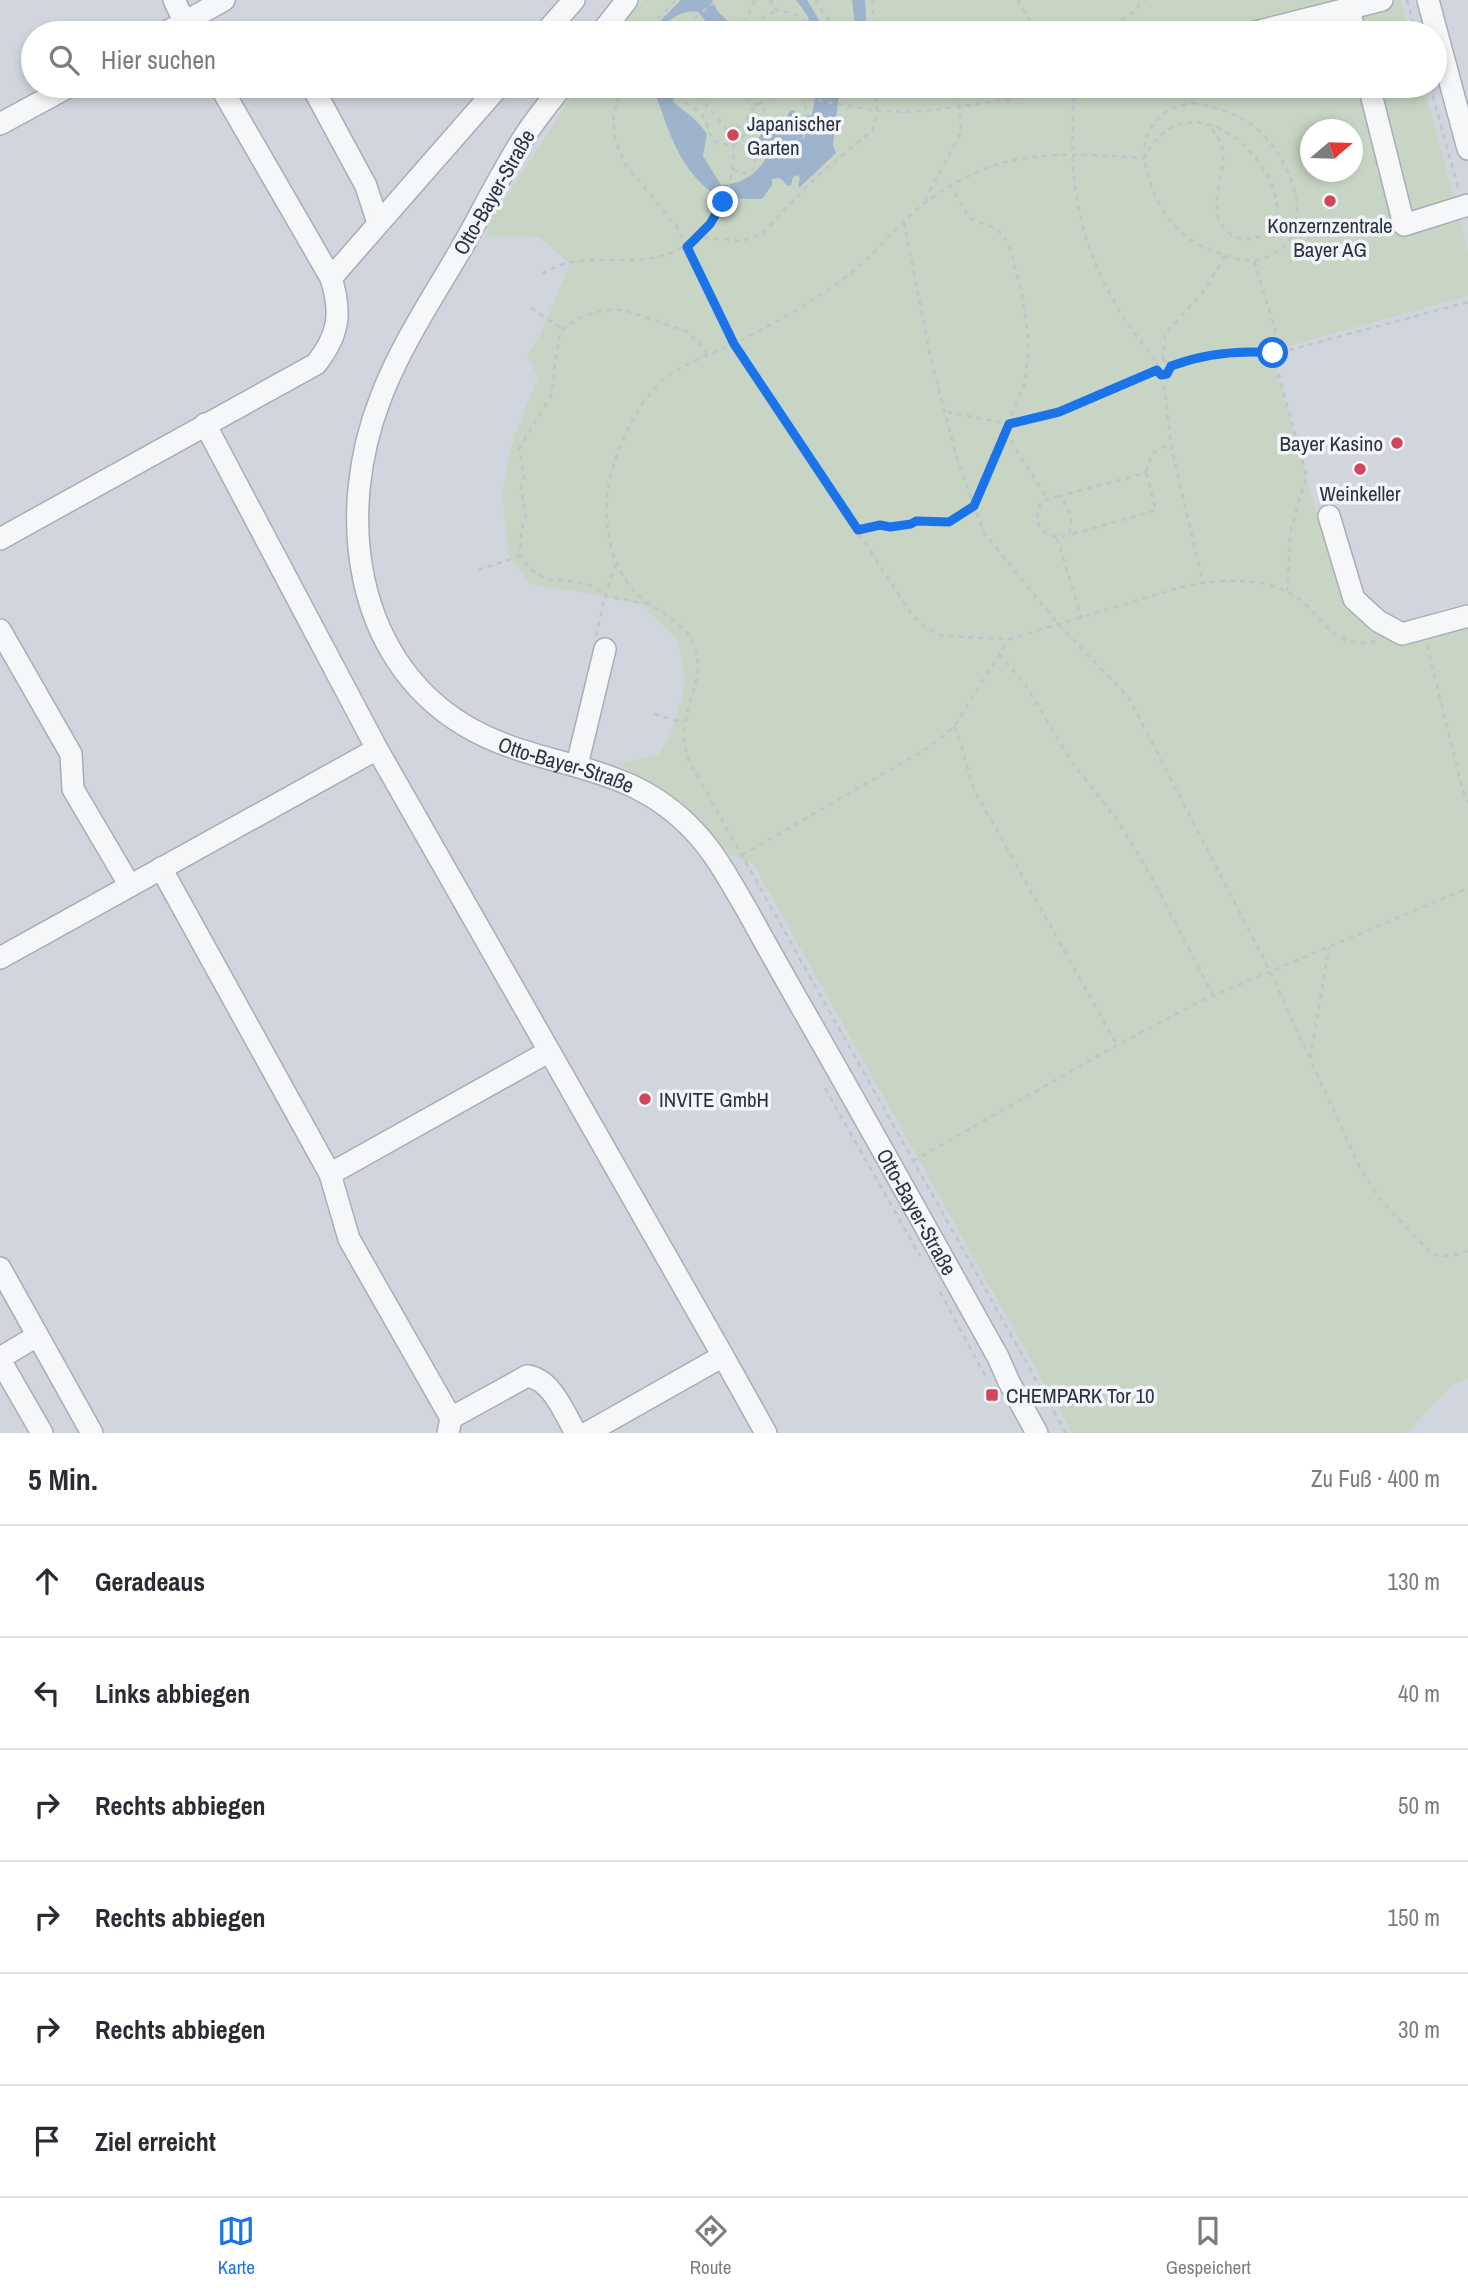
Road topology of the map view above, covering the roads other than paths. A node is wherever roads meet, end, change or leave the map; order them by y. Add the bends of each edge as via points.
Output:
1 (174, 0) edge
2 (224, 0) edge
3 (574, 0) edge
4 (627, 0) edge
5 (1381, 0) edge
6 (1428, 0) edge
7 (1349, 9) junction
8 (184, 21) edge
9 (196, 21) edge
10 (556, 21) edge
11 (610, 21) edge
12 (1300, 21) edge
13 (1352, 21) edge
14 (1434, 21) edge
15 (1447, 71) edge
16 (48, 98) edge
17 (227, 98) edge
18 (318, 98) edge
19 (488, 98) edge
20 (553, 98) edge
21 (1372, 98) edge
22 (0, 124) edge
23 (1468, 149) edge
24 (1466, 206) edge
25 (379, 223) junction
26 (331, 278) junction
27 (205, 424) junction
28 (1329, 516) dead end
29 (0, 539) edge
30 (1468, 616) edge
31 (0, 630) edge
32 (599, 648) road end
33 (377, 749) junction
34 (577, 765) junction
35 (161, 868) junction
36 (130, 886) junction
37 (0, 958) edge
38 (548, 1052) junction
39 (330, 1174) junction
40 (0, 1268) edge
41 (37, 1336) junction
42 (723, 1356) junction
43 (0, 1359) edge
44 (449, 1426) edge
45 (41, 1433) edge
46 (92, 1433) edge
47 (576, 1433) edge
48 (587, 1433) edge
49 (766, 1433) edge
50 (1037, 1433) edge

1 - 8 street
2 - 9 street
3 - 10 street
4 - 11 street
5 - 7 street
6 - 14 street
7 - 12 street
7 - 13 street
15 - 23 street
16 - 22 street
17 - 26 street
18 - 25 street via 366,186
19 - 25 street
20 - 34 street, Otto-Bayer-Straße via 524,136 388,378 365,450 358,526 369,606 385,642 419,689 479,734
21 - 24 street via 1404,226
25 - 26 street
26 - 27 street via 338,318 329,347 316,363
27 - 29 street
27 - 33 street
28 - 30 street via 1354,599 1378,621 1412,631
31 - 36 street via 71,754 73,789
32 - 34 street
33 - 35 street
33 - 38 street
34 - 50 street, Otto-Bayer-Straße via 651,795 683,820 710,850 815,1030
35 - 36 street
35 - 39 street
36 - 37 street
38 - 39 street
38 - 42 street
39 - 44 street via 349,1239
40 - 41 street
41 - 43 street
41 - 46 street
42 - 48 street
42 - 49 street
43 - 45 street
44 - 47 street via 527,1376 549,1388

